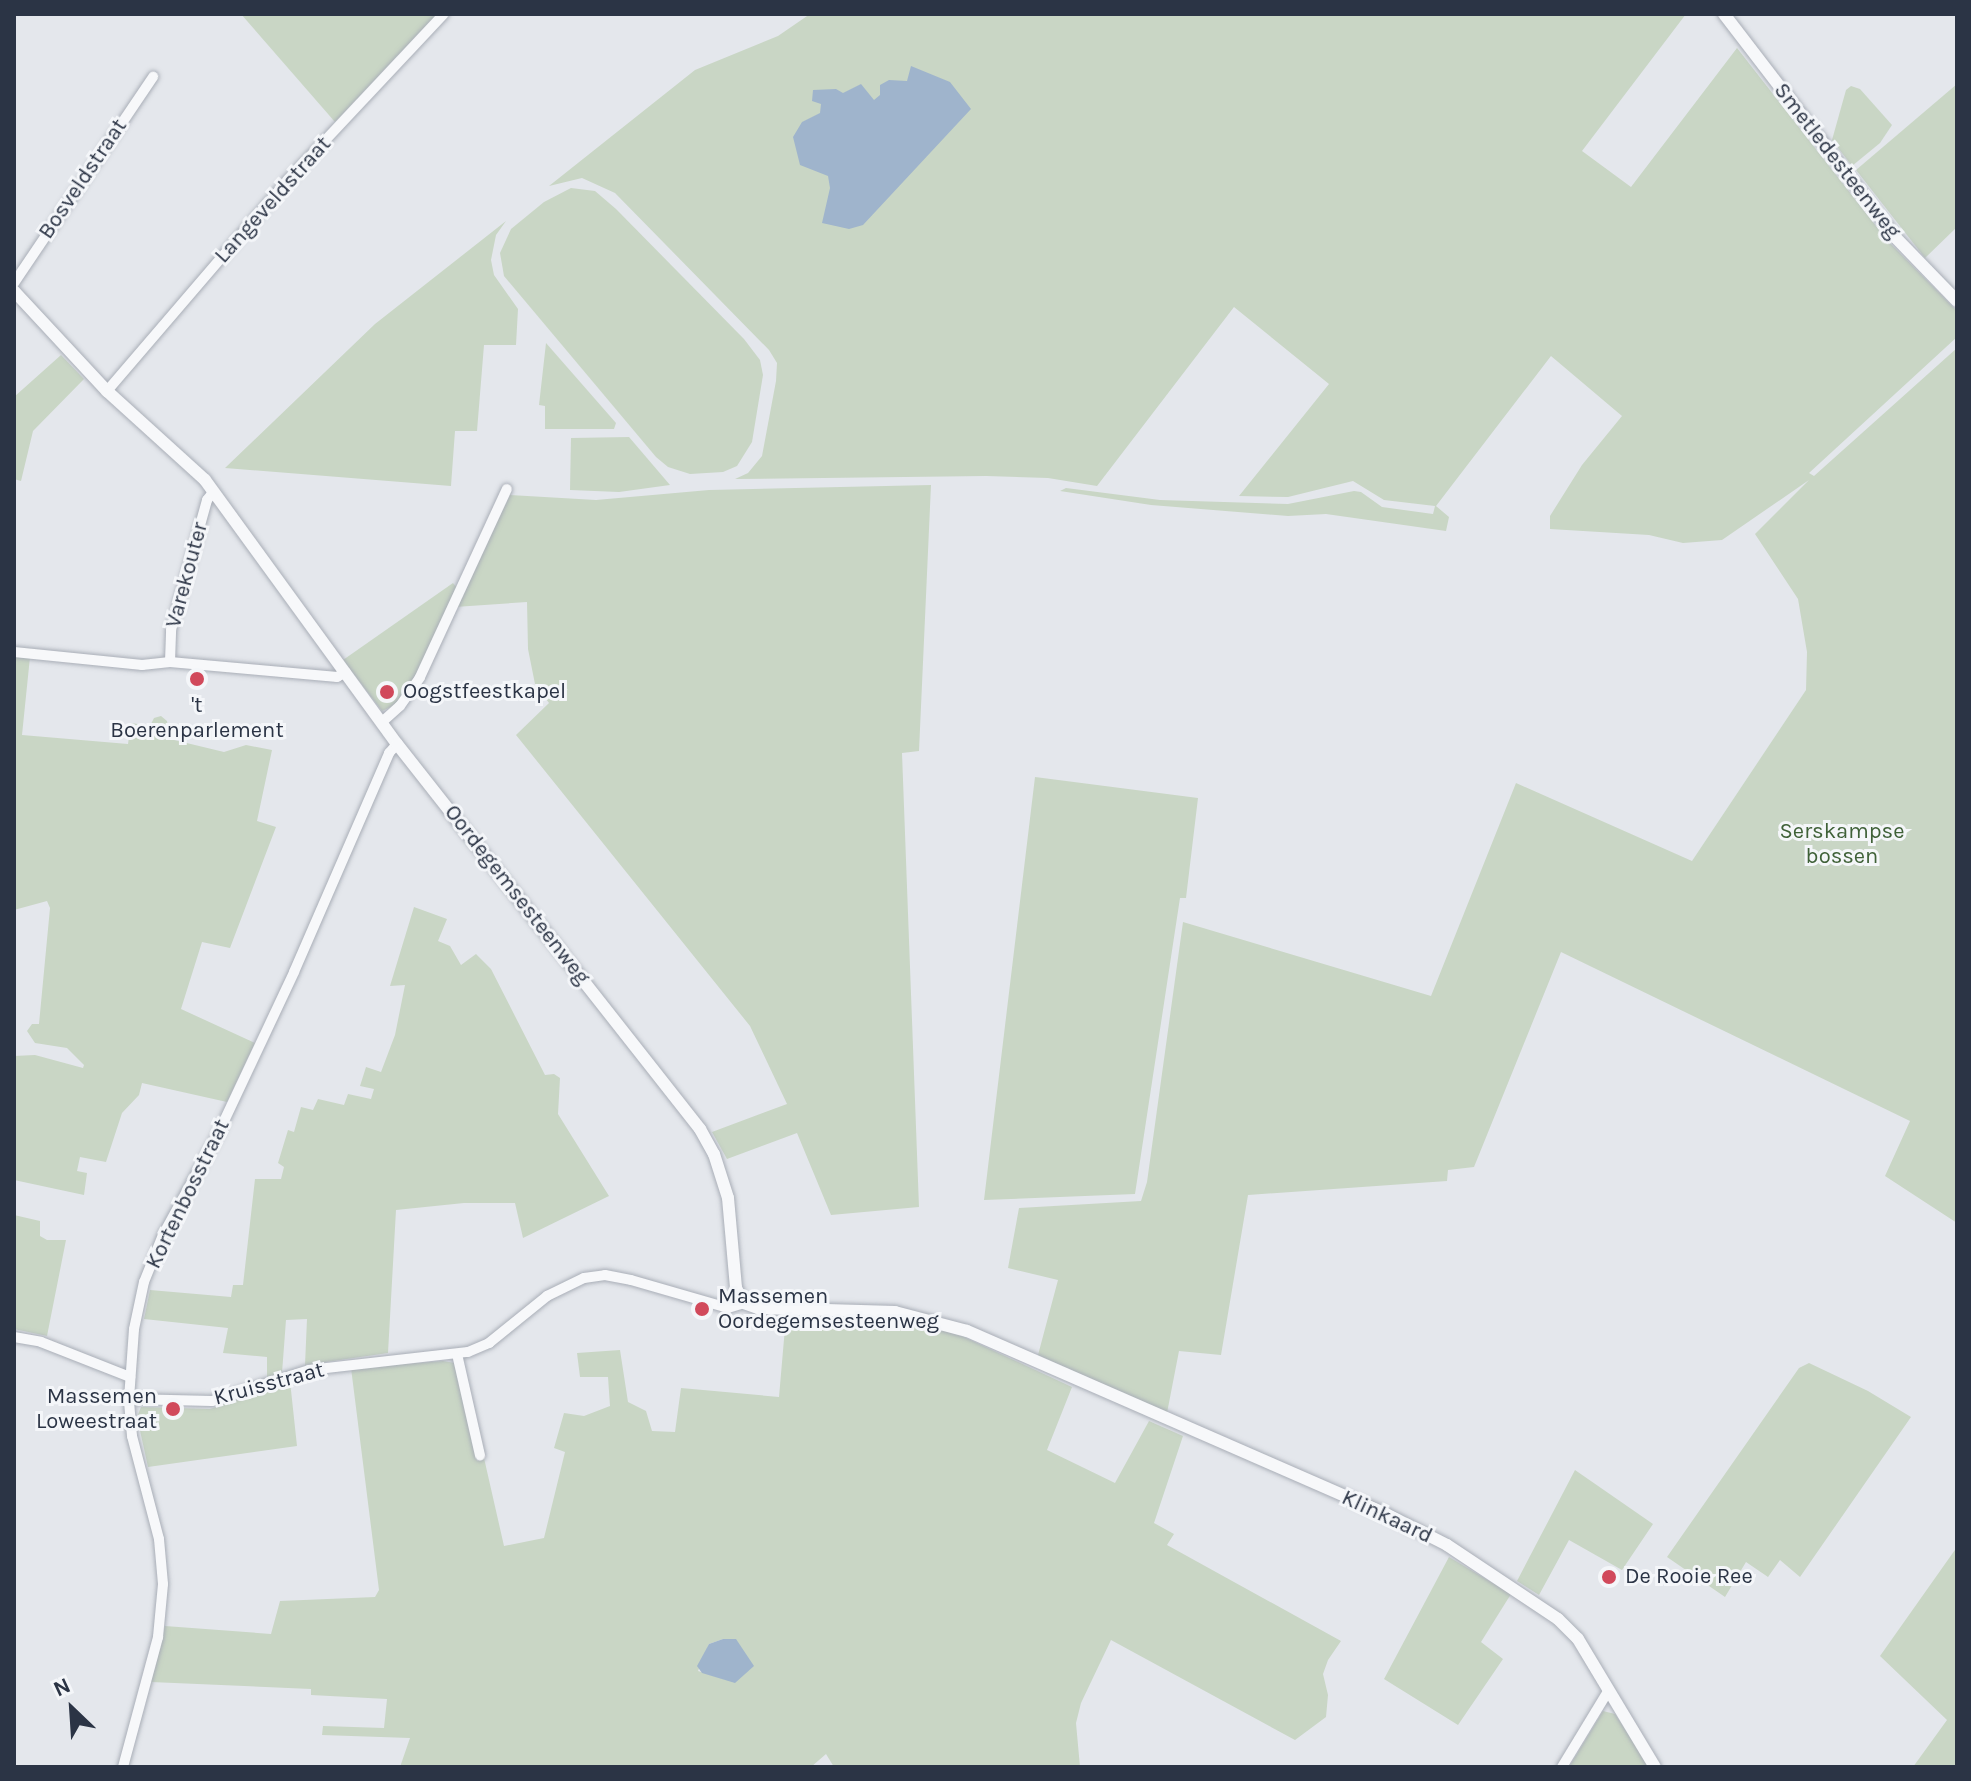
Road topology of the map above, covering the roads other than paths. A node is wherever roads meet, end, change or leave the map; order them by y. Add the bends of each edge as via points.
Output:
1 (444, 14) edge
2 (1724, 14) edge
3 (153, 77) dead end
4 (14, 283) edge
5 (14, 291) edge
6 (1957, 301) edge
7 (107, 391) junction
8 (507, 489) dead end
9 (214, 491) junction
10 (14, 652) edge
11 (170, 662) junction
12 (346, 672) junction
13 (382, 722) junction
14 (397, 744) junction
15 (744, 1303) junction
16 (14, 1337) edge
17 (457, 1354) junction
18 (130, 1377) junction
19 (129, 1399) junction
20 (480, 1455) dead end
21 (1607, 1693) junction
22 (123, 1767) edge
23 (1562, 1767) edge
24 (1655, 1767) edge

1 - 7 street, Langeveldstraat via 287,181
2 - 6 street, Smetledesteenweg via 1895,237
3 - 4 street, Bosveldstraat
5 - 7 street, Oordegemsesteenweg
7 - 9 street, Oordegemsesteenweg
8 - 13 street via 411,692
9 - 11 street, Varekouter via 207,500 171,630
9 - 12 street, Oordegemsesteenweg
10 - 11 street via 150,666
11 - 12 street via 337,677
12 - 13 street, Oordegemsesteenweg
13 - 14 street, Oordegemsesteenweg
14 - 15 street, Oordegemsesteenweg via 709,1143 728,1198 736,1288
14 - 18 street, Kortenbosstraat via 217,1136 163,1235 144,1282
15 - 17 street, Kruisstraat via 728,1308 631,1280 584,1278 547,1296 489,1343
15 - 21 street, Klinkaard via 929,1318 1386,1514 1447,1545 1558,1619 1578,1639
16 - 18 street via 41,1342
17 - 19 street, Kruisstraat via 309,1370 212,1401
17 - 20 street
18 - 19 street, Kortenbosstraat
19 - 22 street, Kortenbosstraat via 132,1436 159,1539 163,1584 158,1637
21 - 23 street
21 - 24 street, Klinkaard

